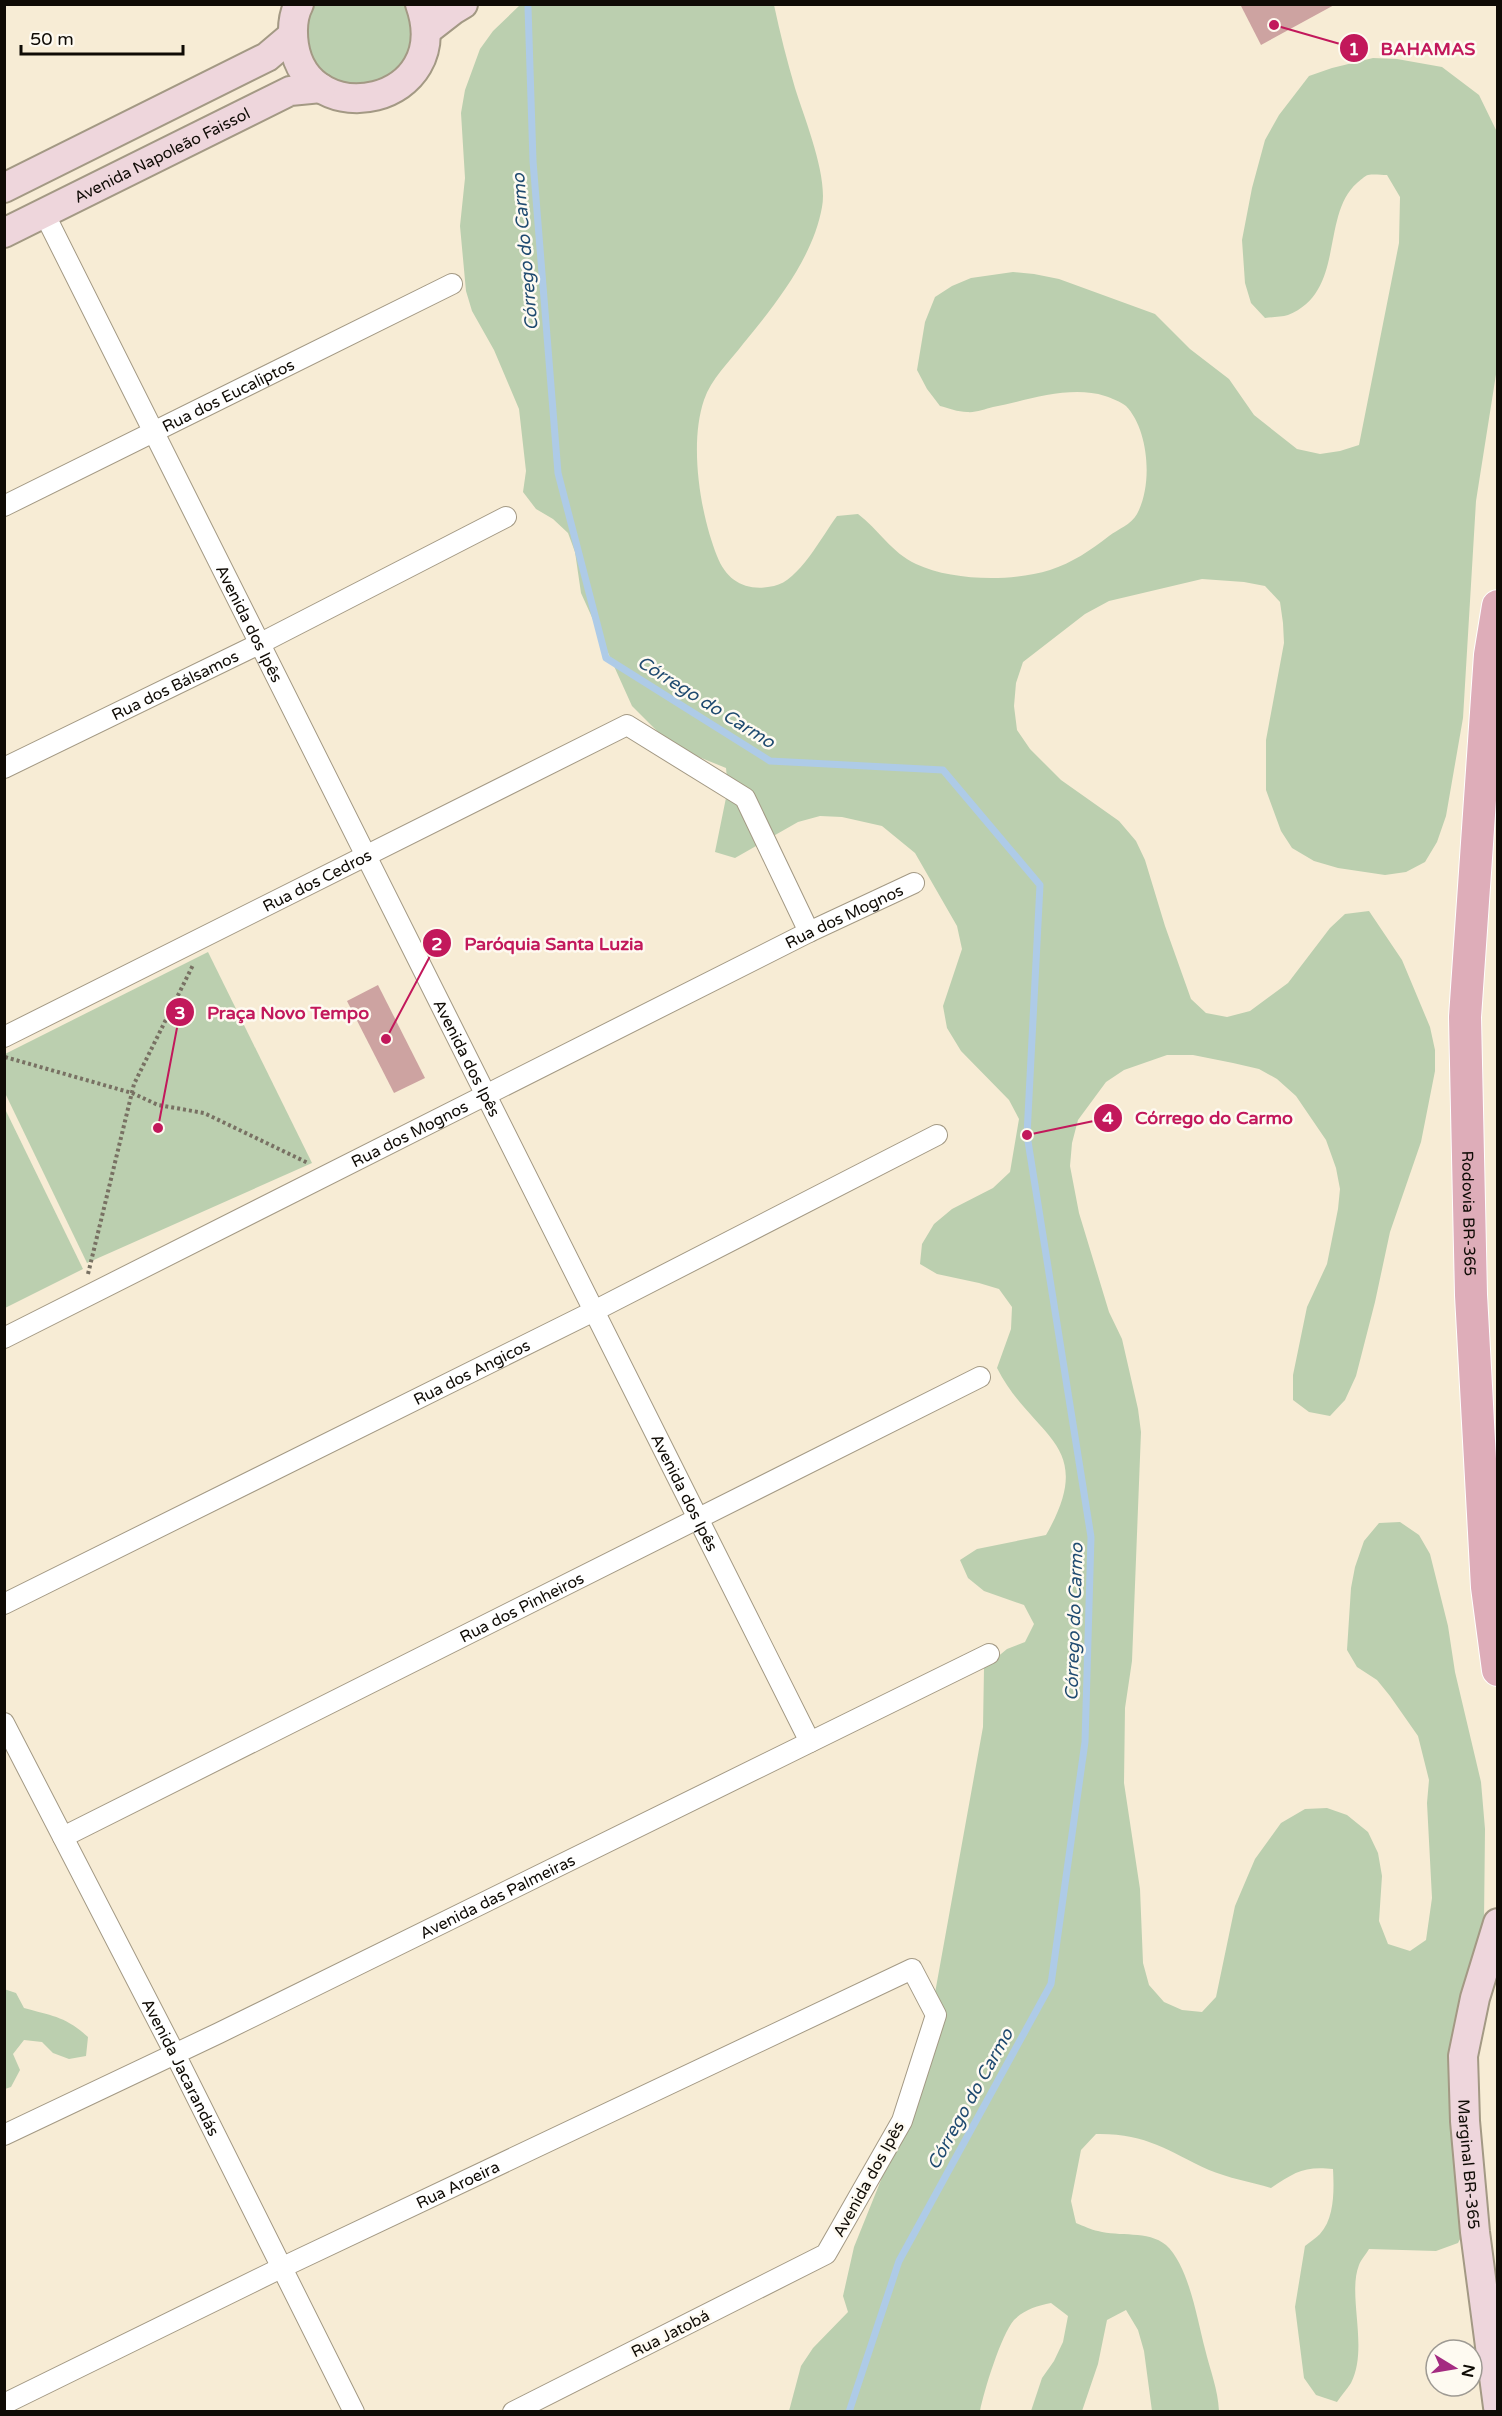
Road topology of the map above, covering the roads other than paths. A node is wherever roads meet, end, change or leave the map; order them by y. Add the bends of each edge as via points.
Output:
1 (299, 4) edge
2 (463, 4) edge
3 (423, 18) edge
4 (293, 35) junction
5 (321, 88) junction
6 (4, 188) edge
7 (44, 213) junction
8 (4, 233) edge
9 (452, 284) dead end
10 (153, 432) junction
11 (4, 506) edge
12 (506, 517) dead end
13 (1497, 606) edge
14 (259, 644) junction
15 (1497, 694) edge
16 (1484, 758) junction
17 (4, 768) edge
18 (366, 856) junction
19 (914, 883) dead end
20 (809, 932) junction
21 (4, 1037) edge
22 (486, 1095) junction
23 (937, 1135) dead end
24 (594, 1311) junction
25 (4, 1338) edge
26 (980, 1377) dead end
27 (698, 1520) junction
28 (4, 1604) edge
29 (989, 1654) dead end
30 (1497, 1670) edge
31 (4, 1723) edge
32 (810, 1742) junction
33 (63, 1837) junction
34 (1497, 1923) edge
35 (912, 1969) joint
36 (176, 2054) junction
37 (4, 2135) edge
38 (826, 2254) joint
39 (283, 2267) junction
40 (4, 2404) edge
41 (1497, 2408) edge
42 (354, 2412) edge
43 (513, 2412) edge

1 - 4 main road
2 - 3 main road, Avenida Napoleão Faissol
3 - 5 main road, Avenida Napoleão Faissol via 426,42 419,64 405,82 386,94 364,99 342,97
4 - 5 main road via 295,53
4 - 6 main road via 267,57
5 - 7 main road, Avenida Napoleão Faissol via 290,91
7 - 8 main road, Avenida Napoleão Faissol
7 - 10 street, Avenida dos Ipês
9 - 10 street, Rua dos Eucaliptos
10 - 11 street, Rua dos Eucaliptos
10 - 14 street, Avenida dos Ipês
12 - 14 street, Rua dos Bálsamos
13 - 16 main road, Rodovia BR-365
14 - 17 street, Rua dos Bálsamos
14 - 18 street, Avenida dos Ipês
15 - 16 main road, Rodovia BR-365
16 - 30 main road, Rodovia BR-365 via 1465,1017 1471,1295 1487,1587
18 - 20 street, Rua dos Cedros via 627,724 745,798
18 - 21 street, Rua dos Cedros
18 - 22 street, Avenida dos Ipês
19 - 20 street, Rua dos Mognos
20 - 22 street, Rua dos Mognos
22 - 24 street, Avenida dos Ipês
22 - 25 street, Rua dos Mognos
23 - 24 street, Rua dos Angicos
24 - 27 street, Avenida dos Ipês
24 - 28 street, Rua dos Angicos
26 - 27 street, Rua dos Pinheiros
27 - 32 street, Avenida dos Ipês
27 - 33 street, Rua dos Pinheiros
29 - 32 street, Avenida das Palmeiras
31 - 33 street, Avenida Jacarandás
32 - 36 street, Avenida das Palmeiras
33 - 36 street, Avenida Jacarandás
34 - 41 main road, Marginal BR-365 via 1462,2056 1475,2232
35 - 38 street, Avenida dos Ipês via 936,2015 902,2121
35 - 39 street, Rua Aroeira
36 - 37 street, Avenida das Palmeiras
36 - 39 street, Avenida Jacarandás
38 - 43 street, Rua Jatobá
39 - 40 street, Rua Aroeira
39 - 42 street, Avenida Jacarandás

